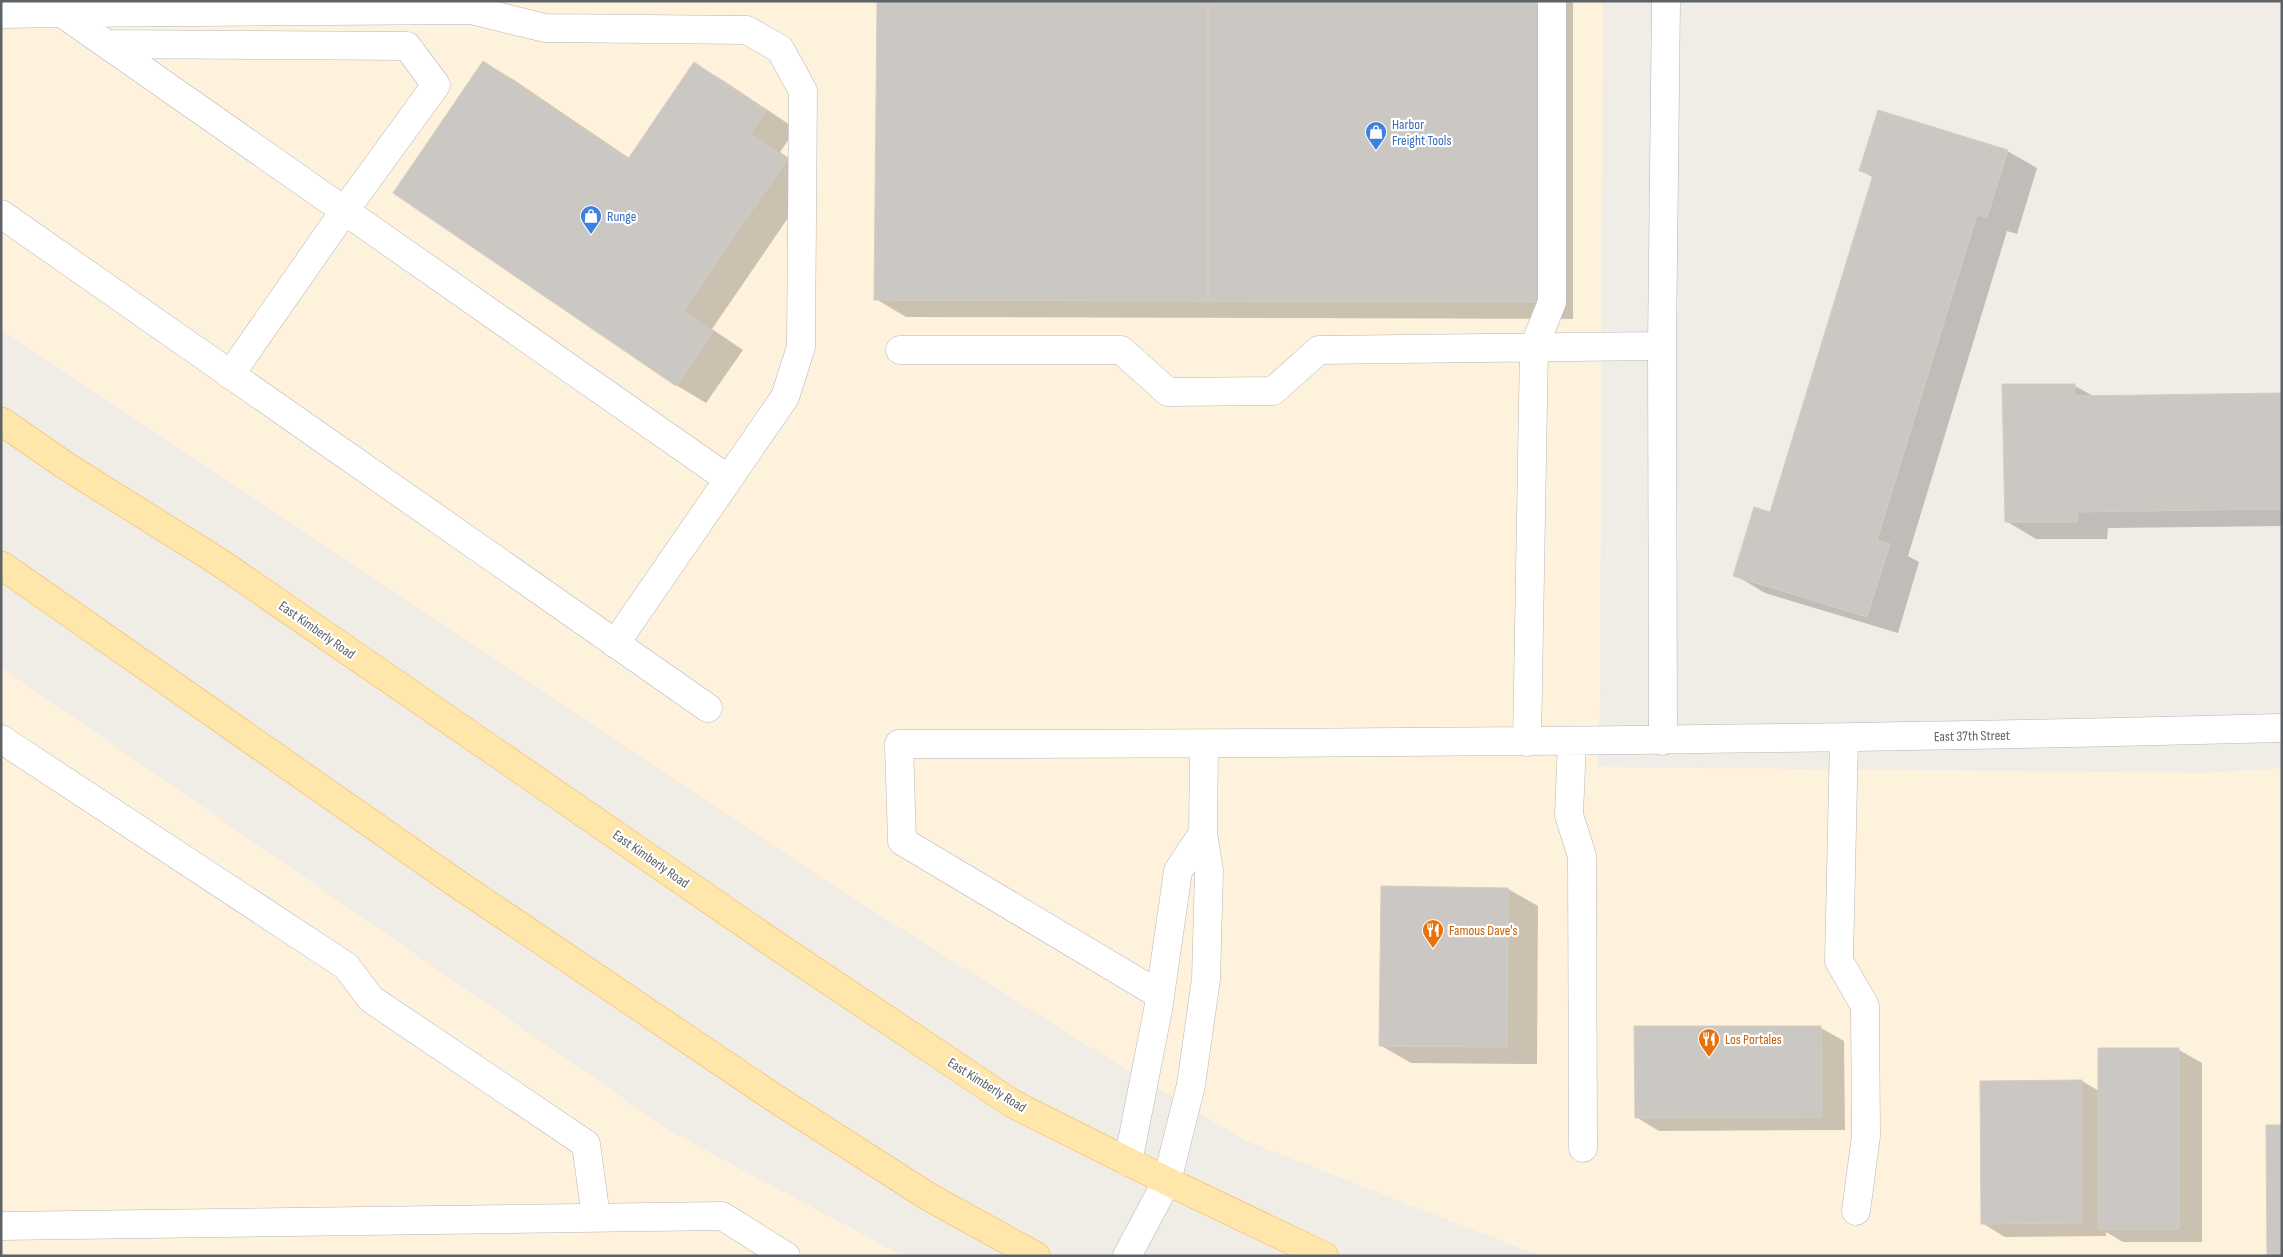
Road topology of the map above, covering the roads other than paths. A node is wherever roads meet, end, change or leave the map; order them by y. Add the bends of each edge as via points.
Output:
1 (1552, 1) edge
2 (1666, 1) edge
3 (62, 13) junction
4 (1, 14) edge
5 (107, 44) junction
6 (344, 210) junction
7 (1, 214) edge
8 (1662, 346) junction
9 (1534, 347) junction
10 (900, 350) dead end
11 (230, 375) junction
12 (1, 421) edge
13 (728, 479) junction
14 (1, 564) edge
15 (615, 644) junction
16 (708, 708) dead end
17 (2282, 728) edge
18 (1, 738) edge
19 (1844, 738) junction
20 (1663, 741) junction
21 (1526, 742) junction
22 (1572, 742) junction
23 (1204, 745) junction
24 (1203, 834) junction
25 (1160, 995) junction
26 (1583, 1148) dead end
27 (1128, 1162) junction
28 (1167, 1181) junction
29 (1856, 1211) dead end
30 (596, 1217) junction
31 (1, 1226) edge
32 (786, 1256) edge
33 (1036, 1256) edge
34 (1127, 1256) edge
35 (1324, 1256) edge

1 - 9 street via 1552,302
2 - 8 street
3 - 4 street
3 - 5 street
3 - 13 street via 470,10 545,28 747,30 780,49 804,92 801,347 785,397
5 - 6 street
5 - 6 street via 407,46 436,85
6 - 11 street
6 - 13 street
7 - 11 street
8 - 9 street
8 - 20 street
9 - 10 street via 1319,350 1273,391 1210,392 1168,392 1121,350
9 - 21 street
11 - 15 street
12 - 27 main road, East Kimberly Road via 218,562 760,935 1013,1104
13 - 15 street
14 - 33 main road via 456,883 773,1097 930,1197
15 - 16 street
17 - 19 street, East 37th Street
18 - 30 street via 346,966 371,999 586,1144
19 - 20 street, East 37th Street
19 - 29 street via 1839,961 1865,1006 1866,1136
20 - 22 street, East 37th Street
21 - 22 street, East 37th Street
21 - 23 street, East 37th Street
22 - 26 street via 1569,815 1582,856
23 - 24 street
23 - 25 street, East 37th Street via 899,744 902,841
24 - 25 street via 1178,871
24 - 28 street via 1209,871 1206,979 1191,1085
25 - 27 street
27 - 28 main road, East Kimberly Road
28 - 34 street
28 - 35 main road, East Kimberly Road
30 - 31 street
30 - 32 street via 722,1216

